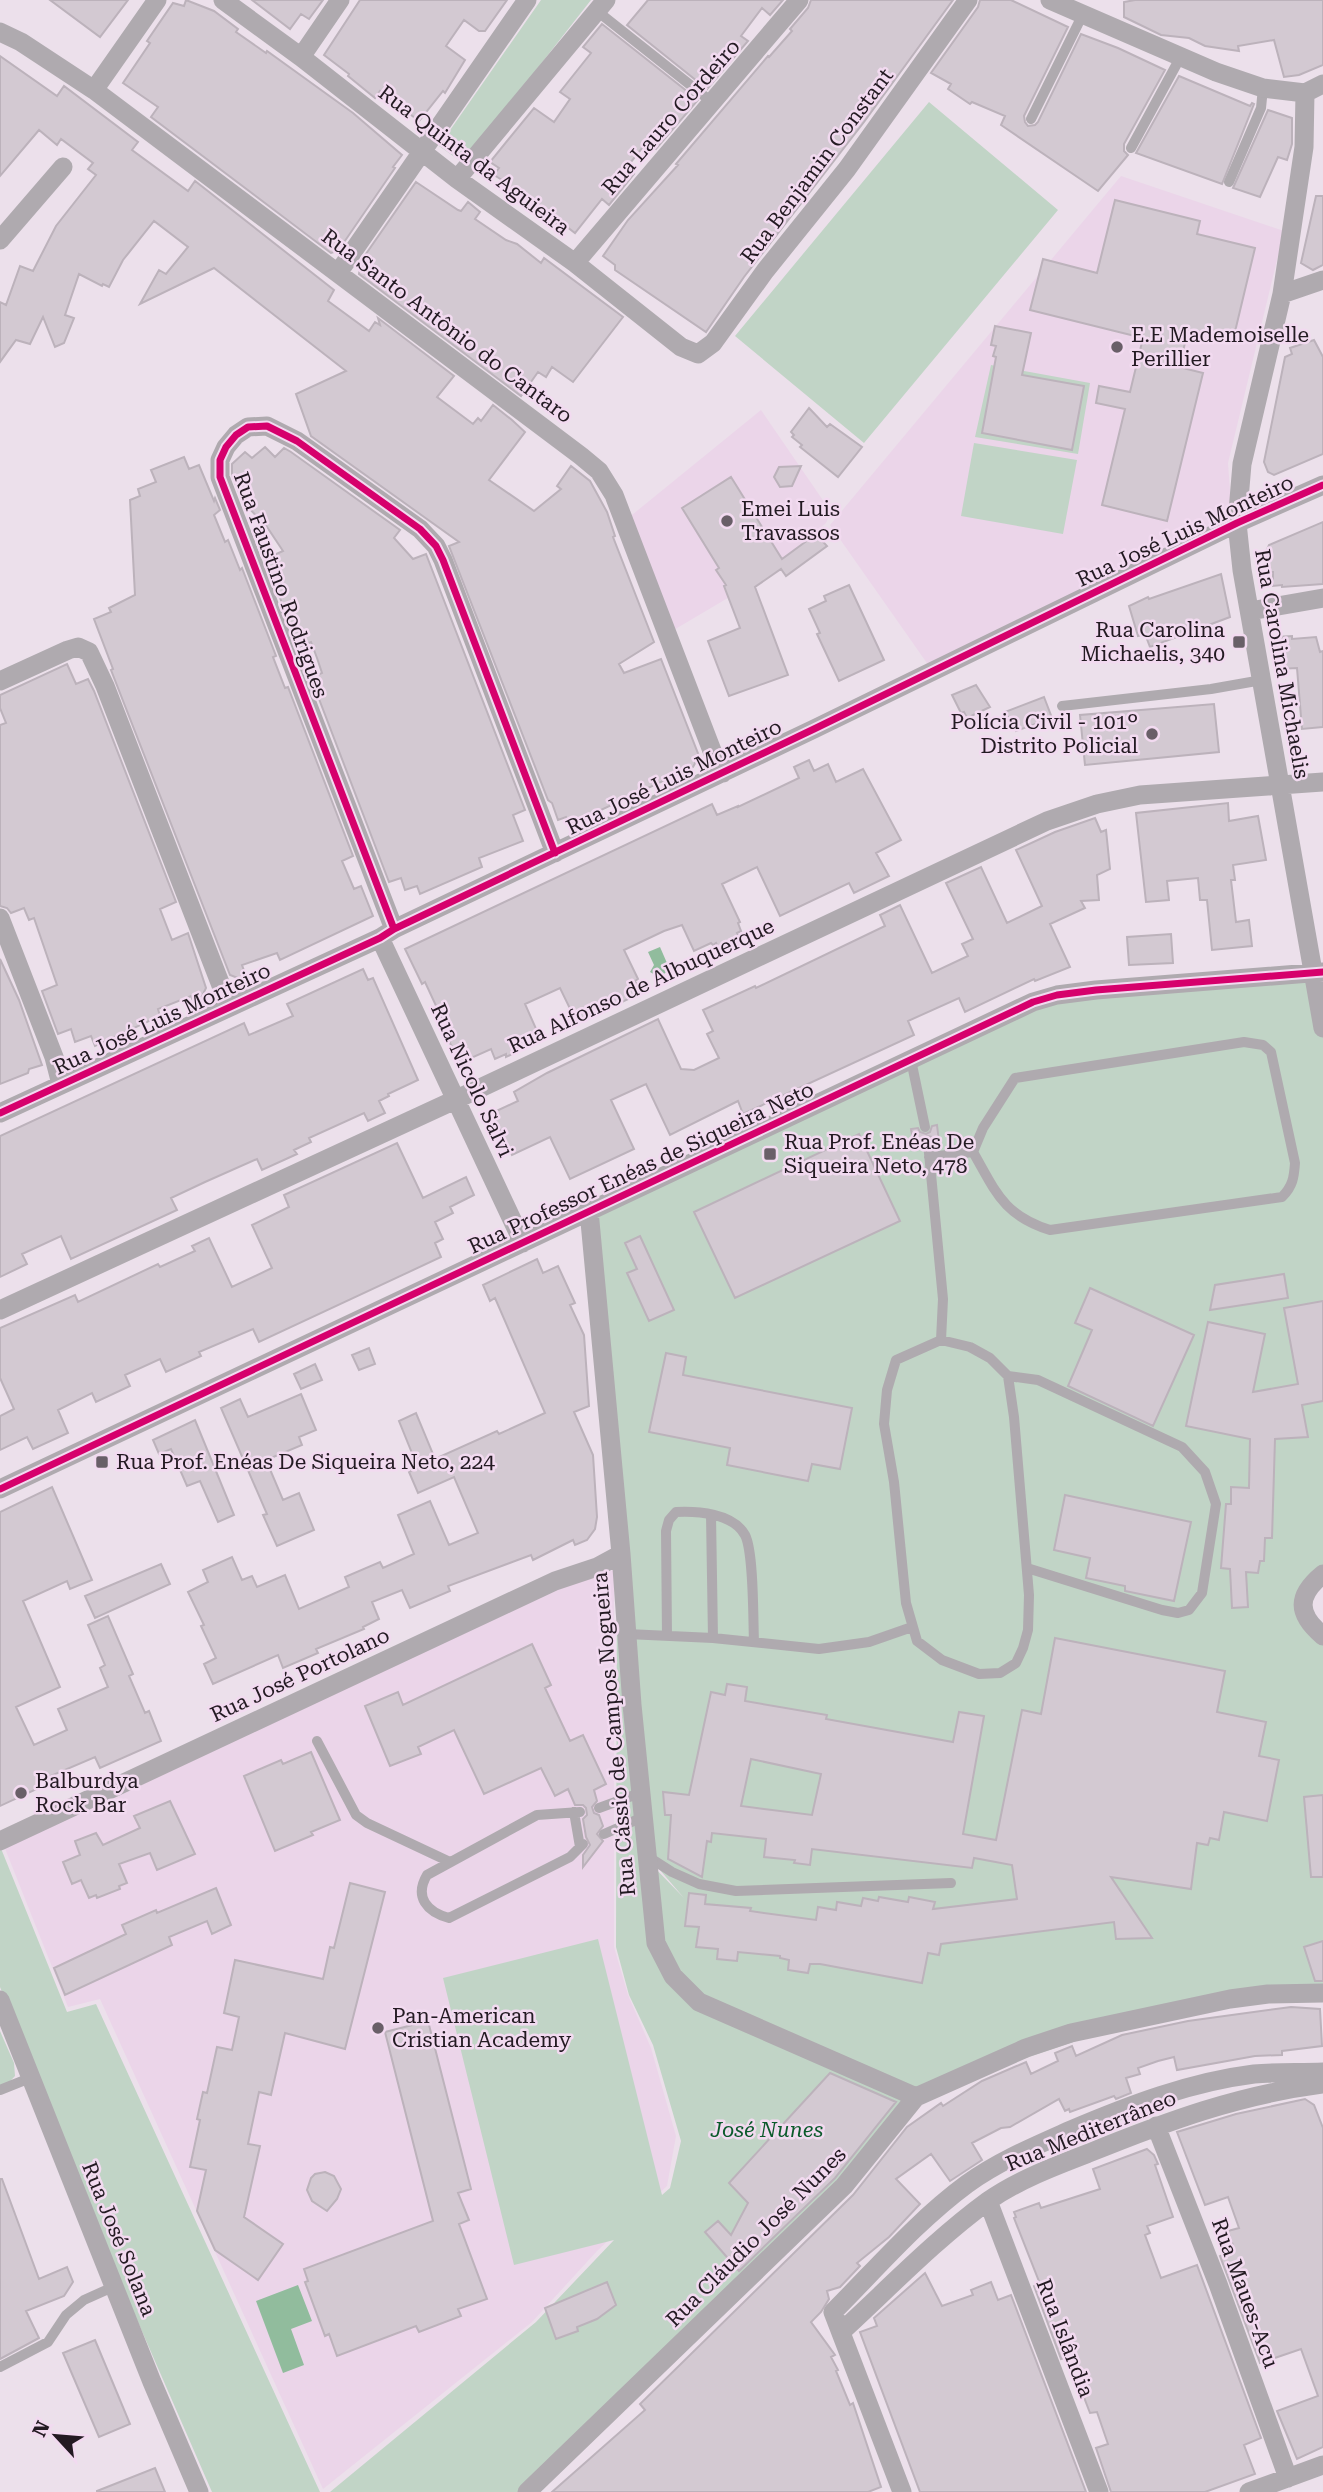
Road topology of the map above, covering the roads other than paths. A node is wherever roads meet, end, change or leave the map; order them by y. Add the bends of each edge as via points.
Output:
1 (157, 0) edge
2 (223, 0) edge
3 (340, 0) edge
4 (527, 0) edge
5 (799, 0) edge
6 (968, 0) edge
7 (1050, 0) edge
8 (602, 6) edge
9 (1080, 7) edge
10 (0, 32) edge
11 (301, 57) junction
12 (1180, 58) junction
13 (1323, 84) edge
14 (1262, 88) junction
15 (94, 90) junction
16 (1305, 93) junction
17 (713, 103) junction
18 (1031, 119) dead end
19 (1131, 148) dead end
20 (422, 151) junction
21 (62, 167) dead end
22 (457, 179) junction
23 (1229, 182) dead end
24 (0, 240) edge
25 (575, 263) junction
26 (338, 273) junction
27 (1323, 280) edge
28 (1282, 294) junction
29 (698, 355) joint
30 (1323, 485) edge
31 (1237, 523) junction
32 (1323, 598) edge
33 (1250, 611) junction
34 (1262, 680) junction
35 (0, 681) edge
36 (1062, 706) dead end
37 (723, 773) junction
38 (1323, 782) edge
39 (1280, 786) junction
40 (555, 853) junction
41 (0, 918) edge
42 (387, 933) junction
43 (1317, 972) edge
44 (229, 1006) junction
45 (1323, 1028) edge
46 (911, 1059) junction
47 (61, 1084) junction
48 (457, 1099) junction
49 (0, 1112) edge
50 (925, 1127) dead end
51 (928, 1143) dead end
52 (973, 1152) junction
53 (929, 1157) junction
54 (589, 1211) junction
55 (523, 1243) junction
56 (0, 1310) edge
57 (941, 1340) junction
58 (1008, 1376) junction
59 (0, 1489) edge
60 (711, 1515) junction
61 (621, 1554) junction
62 (1027, 1568) junction
63 (1323, 1574) edge
64 (912, 1627) junction
65 (627, 1634) junction
66 (667, 1636) junction
67 (1323, 1636) edge
68 (713, 1638) junction
69 (754, 1642) junction
70 (317, 1741) dead end
71 (640, 1793) junction
72 (599, 1808) dead end
73 (643, 1817) junction
74 (604, 1834) dead end
75 (0, 1841) edge
76 (647, 1856) junction
77 (450, 1862) junction
78 (951, 1883) dead end
79 (1323, 1993) edge
80 (0, 2000) edge
81 (1323, 2072) edge
82 (30, 2078) junction
83 (1323, 2084) edge
84 (0, 2090) edge
85 (916, 2096) junction
86 (1156, 2126) junction
87 (988, 2201) junction
88 (113, 2287) junction
89 (841, 2332) junction
90 (0, 2367) edge
91 (1323, 2465) edge
92 (1288, 2478) junction
93 (199, 2492) edge
94 (527, 2492) edge
95 (902, 2492) edge
96 (1099, 2492) edge
97 (1249, 2492) edge

1 - 15 street
2 - 11 street, Rua Quinta da Aguieira
3 - 11 street
4 - 20 street
5 - 17 street, Rua Lauro Cordeiro
6 - 29 street, Rua Benjamin Constant via 847,169 713,343
7 - 9 street
8 - 17 lane
8 - 22 street
9 - 12 street
9 - 18 lane
10 - 15 street, Rua Santo Antônio do Cantaro
11 - 20 street, Rua Quinta da Aguieira
12 - 14 street
12 - 19 lane
13 - 16 street
14 - 16 street
14 - 23 lane via 1261,108
15 - 26 street, Rua Santo Antônio do Cantaro
16 - 28 street, Rua Carolina Michaelis via 1304,147
17 - 25 street, Rua Lauro Cordeiro
20 - 22 street, Rua Quinta da Aguieira
20 - 26 street
21 - 24 street
22 - 25 street, Rua Quinta da Aguieira
25 - 29 street, Rua Quinta da Aguieira via 681,347
26 - 37 street, Rua Santo Antônio do Cantaro via 581,456 606,480
27 - 28 street
28 - 31 street, Rua Carolina Michaelis via 1246,445
30 - 31 street, Rua José Luis Monteiro
31 - 33 street, Rua Carolina Michaelis
31 - 37 street, Rua José Luis Monteiro
32 - 33 street
33 - 34 street, Rua Carolina Michaelis
34 - 36 lane
34 - 39 street, Rua Carolina Michaelis
35 - 44 street via 68,650 89,652
37 - 40 street, Rua José Luis Monteiro
38 - 39 street, Rua Alfonso de Albuquerque
39 - 43 street, Rua Carolina Michaelis
39 - 48 street, Rua Alfonso de Albuquerque via 1140,795 1047,821
40 - 42 street, Rua José Luis Monteiro
40 - 42 street, Rua Faustino Rodrigues via 436,546 420,529 298,441 267,426 248,426 226,447 220,477
41 - 47 street
42 - 44 street, Rua José Luis Monteiro
42 - 48 street, Rua Nicolo Salvi
43 - 45 street, Rua Carolina Michaelis
43 - 46 street, Rua Professor Enéas de Siqueira Neto via 1057,995
44 - 47 street, Rua José Luis Monteiro
46 - 50 lane
46 - 54 street, Rua Professor Enéas de Siqueira Neto
47 - 49 street, Rua José Luis Monteiro
48 - 55 street, Rua Nicolo Salvi
48 - 56 street, Rua Alfonso de Albuquerque
51 - 53 lane
52 - 52 lane via 1015,1078 1244,1042 1263,1045 1271,1052 1295,1163 1290,1188 1282,1197 1050,1230 1004,1205
52 - 53 lane
53 - 57 lane via 943,1299
54 - 55 street, Rua Professor Enéas de Siqueira Neto
54 - 61 street, Rua Cássio de Campos Nogueira
55 - 59 street, Rua Professor Enéas de Siqueira Neto
57 - 58 lane via 970,1347
57 - 64 lane via 896,1360 887,1390 884,1424
58 - 62 lane
58 - 62 lane via 1038,1380 1182,1447 1205,1472 1216,1504 1202,1593 1189,1610 1162,1610
60 - 66 lane via 676,1512 669,1520
60 - 68 lane
60 - 69 lane via 735,1524 745,1536
61 - 65 street, Rua Cássio de Campos Nogueira
61 - 75 street, Rua José Portolano
62 - 64 lane via 1026,1639 1016,1663 1000,1673 979,1674 942,1660 917,1641
63 - 67 street via 1302,1603 1308,1623
64 - 69 lane via 845,1647
65 - 66 lane
65 - 71 street, Rua Cássio de Campos Nogueira
66 - 68 lane
68 - 69 lane
70 - 77 lane via 356,1815
71 - 72 lane
71 - 73 street, Rua Cássio de Campos Nogueira
73 - 74 lane
73 - 76 street, Rua Cássio de Campos Nogueira
76 - 78 lane via 699,1884 736,1891
76 - 85 street, Rua Cássio de Campos Nogueira via 656,1943 673,1976 699,2002
77 - 77 lane via 537,1815 578,1812 581,1846 570,1857 449,1918 434,1913 422,1896 422,1884 427,1875
79 - 85 street, Rua Cláudio José Nunes via 1230,2000 1071,2033
80 - 82 street, Rua José Solana
81 - 89 street via 1257,2074 1177,2089 1002,2161 931,2215 833,2312
82 - 84 lane
82 - 88 street, Rua José Solana
83 - 86 street, Rua Mediterrâneo via 1266,2092
85 - 94 street, Rua Cláudio José Nunes via 844,2186
86 - 87 street, Rua Mediterrâneo via 1040,2173
86 - 92 street, Rua Maues-Acu
87 - 89 street, Rua Mediterrâneo
87 - 96 street, Rua Islândia
88 - 90 lane via 84,2300 66,2315 48,2342
88 - 93 street, Rua José Solana
89 - 95 street
91 - 92 street
92 - 97 street

